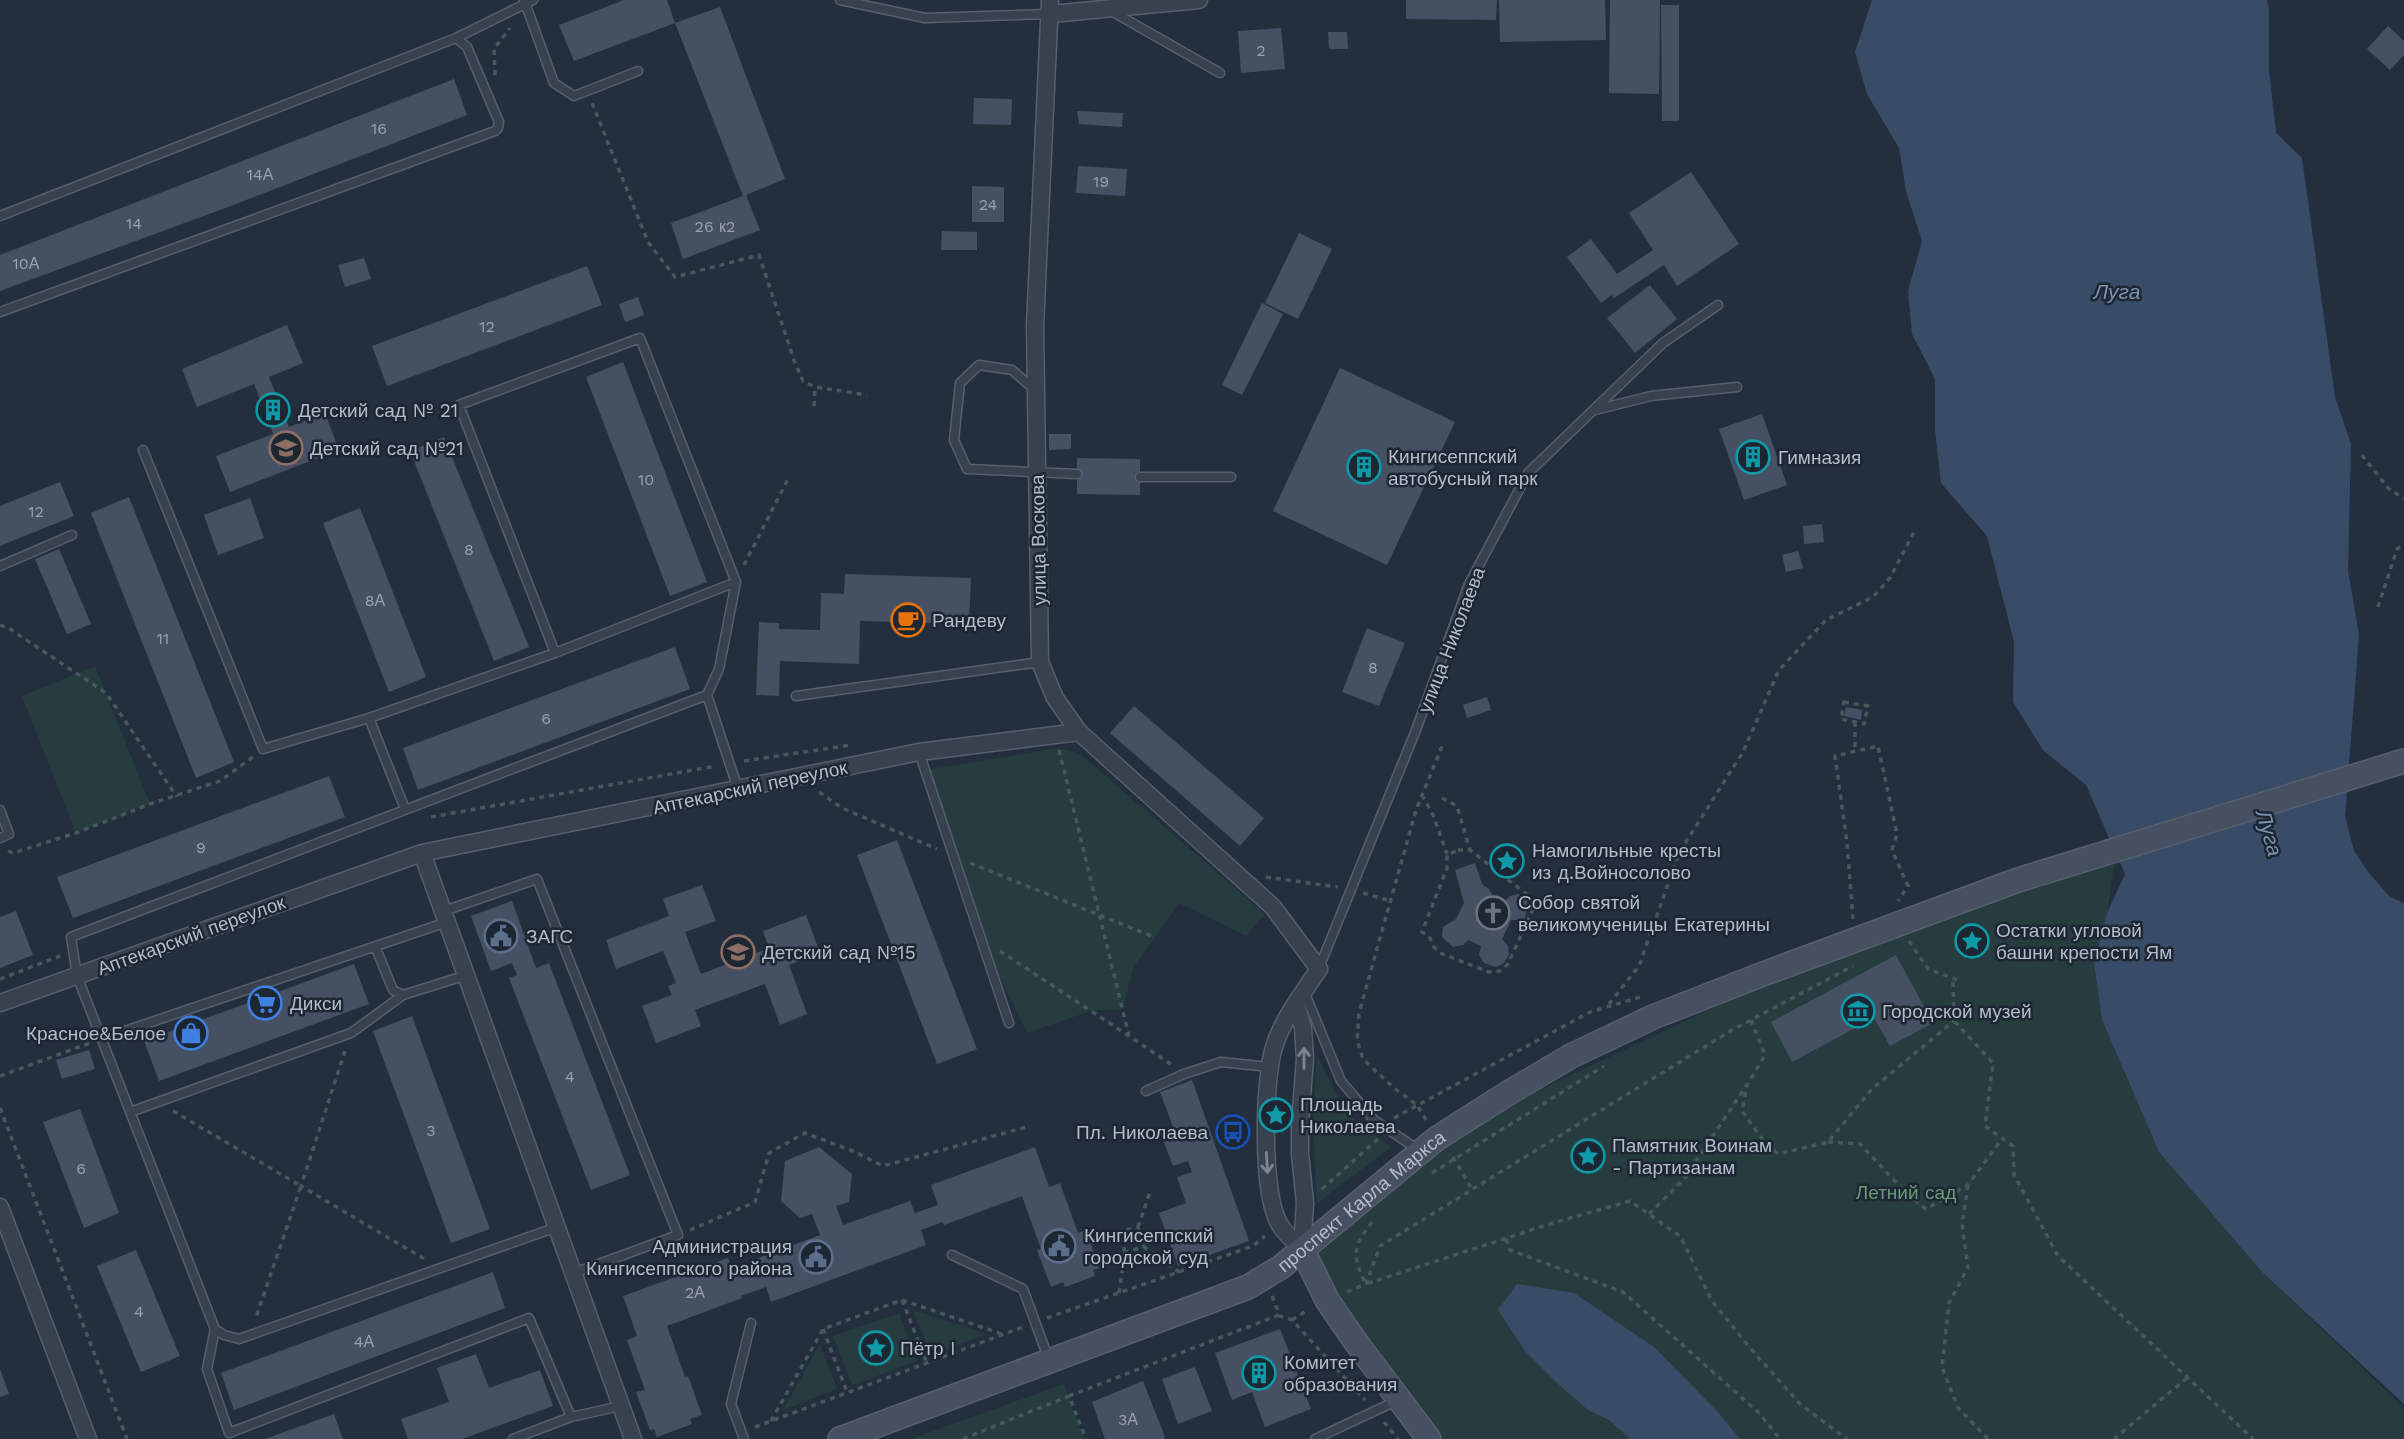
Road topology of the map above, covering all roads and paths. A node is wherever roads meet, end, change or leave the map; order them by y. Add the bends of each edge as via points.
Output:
1 (840, 0) edge
2 (1199, 0) edge
3 (528, 1) edge
4 (1051, 7) edge
5 (1107, 9) junction
6 (456, 37) junction
7 (638, 71) dead end
8 (1220, 73) dead end
9 (495, 81) dead end
10 (587, 91) junction
11 (0, 216) edge
12 (1718, 305) dead end
13 (0, 312) edge
14 (815, 387) junction
15 (1737, 387) dead end
16 (1036, 391) junction
17 (867, 395) dead end
18 (814, 406) dead end
19 (1593, 410) junction
20 (143, 450) dead end
21 (2361, 455) dead end
22 (1037, 474) junction
23 (1077, 474) dead end
24 (1140, 477) dead end
25 (1231, 477) dead end
26 (788, 479) dead end
27 (2404, 499) edge
28 (1914, 532) dead end
29 (72, 535) dead end
30 (2404, 544) edge
31 (0, 566) edge
32 (736, 582) junction
33 (2378, 607) dead end
34 (0, 625) edge
35 (555, 653) junction
36 (1040, 662) junction
37 (707, 695) junction
38 (796, 696) dead end
39 (369, 718) junction
40 (1855, 722) junction
41 (1079, 732) junction
42 (1055, 735) junction
43 (859, 744) dead end
44 (1443, 744) dead end
45 (263, 749) junction
46 (1855, 751) junction
47 (919, 752) junction
48 (2404, 761) edge
49 (730, 763) junction
50 (738, 789) junction
51 (1422, 795) junction
52 (177, 797) junction
53 (1441, 798) dead end
54 (405, 809) junction
55 (0, 810) edge
56 (423, 818) dead end
57 (0, 838) edge
58 (0, 849) edge
59 (1470, 850) junction
60 (422, 853) junction
61 (1447, 855) junction
62 (1260, 876) dead end
63 (1351, 889) junction
64 (1391, 901) junction
65 (1895, 905) dead end
66 (445, 916) junction
67 (1860, 928) junction
68 (981, 939) junction
69 (1907, 939) dead end
70 (375, 946) junction
71 (73, 951) junction
72 (1319, 969) junction
73 (1830, 971) dead end
74 (467, 975) junction
75 (77, 976) junction
76 (0, 979) edge
77 (1960, 981) dead end
78 (1952, 982) dead end
79 (403, 995) junction
80 (1300, 997) junction
81 (0, 1003) edge
82 (1608, 1005) dead end
83 (1751, 1020) junction
84 (1954, 1021) junction
85 (1009, 1023) dead end
86 (351, 1032) junction
87 (1129, 1036) junction
88 (101, 1039) junction
89 (1607, 1065) dead end
90 (1269, 1067) junction
91 (1184, 1074) junction
92 (0, 1076) edge
93 (1747, 1085) junction
94 (1146, 1091) dead end
95 (158, 1102) junction
96 (1417, 1105) dead end
97 (0, 1108) edge
98 (130, 1112) junction
99 (1027, 1127) dead end
100 (2002, 1139) junction
101 (1828, 1142) junction
102 (1420, 1150) junction
103 (1424, 1178) dead end
104 (1968, 1185) junction
105 (301, 1186) junction
106 (1151, 1189) dead end
107 (0, 1207) edge
108 (1379, 1213) dead end
109 (1649, 1214) junction
110 (557, 1227) junction
111 (1138, 1227) junction
112 (678, 1235) junction
113 (1506, 1239) junction
114 (1143, 1247) junction
115 (1303, 1249) junction
116 (1125, 1252) junction
117 (952, 1255) dead end
118 (439, 1268) junction
119 (1179, 1272) dead end
120 (574, 1273) junction
121 (1265, 1278) junction
122 (1366, 1284) junction
123 (902, 1300) junction
124 (1327, 1300) junction
125 (1279, 1315) junction
126 (1292, 1320) junction
127 (751, 1322) dead end
128 (1035, 1323) junction
129 (215, 1329) junction
130 (822, 1329) junction
131 (1004, 1334) junction
132 (249, 1335) junction
133 (1049, 1360) junction
134 (928, 1363) junction
135 (2187, 1378) junction
136 (847, 1392) junction
137 (1069, 1396) junction
138 (1398, 1399) junction
139 (621, 1406) junction
140 (1375, 1410) junction
141 (571, 1417) junction
142 (771, 1421) junction
143 (742, 1436) edge
144 (88, 1439) edge
145 (127, 1439) edge
146 (513, 1439) edge
147 (633, 1439) edge
148 (840, 1439) edge
149 (870, 1439) edge
150 (963, 1439) edge
151 (1086, 1439) edge
152 (1315, 1439) edge
153 (1398, 1439) edge
154 (1429, 1439) edge
155 (1780, 1439) edge
156 (1847, 1439) edge
157 (1988, 1439) edge
158 (2114, 1439) edge
159 (2253, 1439) edge

1 - 4 lane via 925,18
2 - 5 street
3 - 6 lane
3 - 9 path via 494,49
3 - 10 lane via 554,83 574,96
4 - 5 street
4 - 16 street, улица Воскова via 1035,326
5 - 8 lane
6 - 11 lane
6 - 13 lane via 467,47 494,109 499,122 495,131
7 - 10 lane
10 - 14 path via 648,242 675,278 759,255 795,363 803,380
12 - 19 lane, улица Николаева via 1663,343
14 - 17 path
14 - 18 path
15 - 19 lane via 1651,396
16 - 22 street, улица Воскова
16 - 22 lane via 1012,370 979,365 960,383 954,440 967,469
19 - 63 lane, улица Николаева via 1528,473 1469,584
20 - 45 lane
21 - 27 path via 2388,488
22 - 23 lane
22 - 36 street, улица Воскова
24 - 25 lane
26 - 32 path
28 - 82 path via 1890,578 1872,597 1826,620 1779,670 1744,752 1679,853 1639,966
29 - 31 lane
30 - 33 path via 2397,549
32 - 35 lane
32 - 35 lane via 639,338 459,405
32 - 37 lane via 719,669
34 - 52 path via 106,693
35 - 39 lane
36 - 38 lane
36 - 41 street, улица Воскова via 1055,698
37 - 49 lane
37 - 54 lane
39 - 45 lane
39 - 54 lane
40 - 40 path via 1841,719 1844,702 1868,706 1864,723
40 - 46 path
41 - 42 street, Аптекарский переулок
41 - 72 street, улица Воскова via 1273,907
42 - 47 street, Аптекарский переулок
42 - 87 path
43 - 49 path
44 - 51 path
45 - 52 path via 220,781
46 - 65 path via 1878,746 1897,834 1892,850 1908,886
46 - 67 path via 1835,756
47 - 50 street, Аптекарский переулок
47 - 68 lane
48 - 67 main road, проспект Карла Маркса
49 - 50 lane
49 - 56 path
50 - 60 street, Аптекарский переулок
51 - 61 path
51 - 64 path
52 - 58 path via 13,853
53 - 59 path via 1457,806
54 - 71 lane via 71,937
55 - 57 lane via 9,834
59 - 61 path
59 - 61 path via 1529,896 1533,909 1508,964 1500,971 1489,972 1440,953 1422,932 1447,868
60 - 66 street
60 - 75 street, Аптекарский переулок
62 - 63 path
63 - 64 path
63 - 72 lane, улица Николаева
64 - 96 path via 1359,1013 1357,1040 1363,1059
66 - 70 lane
66 - 74 street
66 - 112 lane via 537,879
67 - 102 main road, проспект Карла Маркса via 1572,1056
68 - 85 lane
68 - 87 path
69 - 77 path via 1928,969
70 - 79 lane via 393,990
70 - 88 lane
71 - 75 lane
71 - 76 path
72 - 80 street
73 - 83 path via 1855,964
74 - 79 lane
74 - 110 street
75 - 81 street, Аптекарский переулок
75 - 88 lane
78 - 84 path
79 - 86 lane
80 - 90 street via 1274,1045
80 - 102 lane via 1340,1082 1374,1120
115 -> 80 street via 1300,1123 1305,1059
83 - 93 path via 1765,1055
83 - 122 path via 1380,1246
84 - 100 path via 1993,1063 1984,1126
84 - 101 path via 1872,1089
86 - 95 lane
86 - 105 path
87 - 91 path
88 - 92 path
88 - 98 lane
89 - 103 path
90 - 91 lane via 1221,1062
90 -> 115 street via 1265,1126 1271,1197 1279,1224
91 - 94 lane
93 - 101 path via 1742,1111 1777,1154
93 - 109 path via 1685,1178
95 - 98 lane
95 - 105 path
97 - 145 path
98 - 129 lane
99 - 112 path via 883,1166 806,1133 769,1153 755,1202
100 - 104 path
100 - 135 path via 2013,1146 2014,1175 2058,1256
101 - 104 path via 1860,1144 1926,1209
102 - 115 main road, проспект Карла Маркса
104 - 157 path via 1962,1224 1968,1267 1950,1303 1942,1367 1958,1408
105 - 118 path
105 - 132 path
106 - 111 path
107 - 144 street
108 - 122 path via 1358,1244 1354,1261
109 - 113 path via 1630,1201
109 - 156 path via 1680,1236 1712,1301 1800,1404
110 - 118 lane
110 - 120 street
111 - 114 path
111 - 116 path via 1118,1232
112 - 120 lane
113 - 122 path
113 - 155 path via 1510,1251 1623,1292 1759,1413
114 - 116 path
114 - 119 path
115 - 121 main road, проспект Карла Маркса
115 - 124 main road
116 - 128 path via 1119,1293
117 - 128 lane via 1023,1289
118 - 132 lane
120 - 139 street
121 - 125 path
121 - 133 main road, проспект Карла Маркса
121 - 149 main road via 1247,1297
122 - 124 path
123 - 130 path
123 - 131 path
123 - 134 path
124 - 126 path
124 - 138 main road
125 - 126 path
125 - 137 path
126 - 140 path
127 - 143 lane via 731,1404
128 - 131 path
128 - 133 lane
129 - 132 lane via 239,1339
129 - 141 lane via 206,1369 229,1433 529,1318
130 - 136 path
130 - 142 path
131 - 134 path
133 - 148 main road, проспект Карла Маркса
134 - 136 path
135 - 158 path
135 - 159 path
136 - 142 path
137 - 150 path
137 - 151 path
138 - 140 lane
138 - 154 main road
139 - 141 lane
139 - 147 street
140 - 152 lane
140 - 153 path
141 - 146 lane
142 - 143 path

